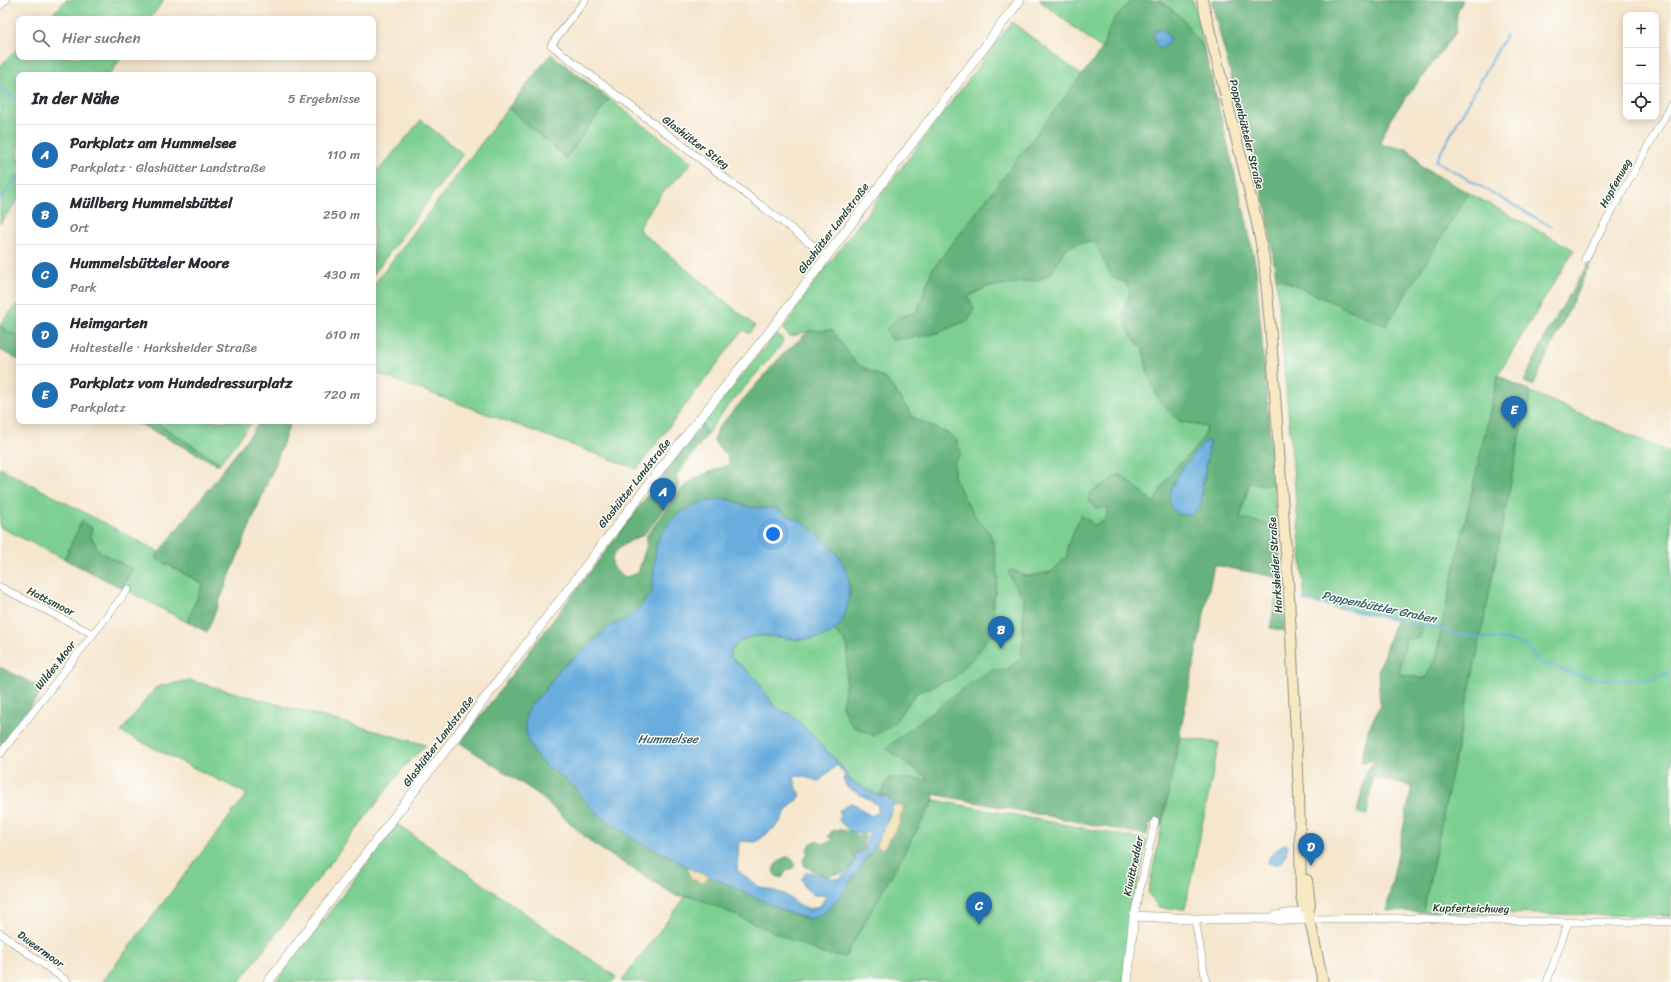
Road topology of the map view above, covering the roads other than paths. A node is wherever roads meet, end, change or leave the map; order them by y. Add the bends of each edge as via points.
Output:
1 (6, 0) edge
2 (585, 0) edge
3 (1020, 0) edge
4 (1202, 0) edge
5 (0, 5) edge
6 (1671, 105) edge
7 (1664, 117) junction
8 (1671, 121) edge
9 (827, 256) junction
10 (1586, 259) dead end
11 (1265, 274) joint
12 (0, 587) edge
13 (128, 589) dead end
14 (93, 634) junction
15 (0, 754) edge
16 (1155, 821) dead end
17 (1309, 915) junction
18 (1134, 916) junction
19 (1195, 919) junction
20 (1568, 922) junction
21 (1671, 922) edge
22 (0, 933) edge
23 (68, 982) edge
24 (268, 982) edge
25 (1128, 982) edge
26 (1206, 982) edge
27 (1323, 982) edge
28 (1547, 982) edge

1 - 5 street
2 - 9 street, Glashütter Stieg via 551,45
3 - 9 street, Glashütter Landstraße
4 - 11 main road, Poppenbütteler Straße via 1260,236
6 - 7 street, Hopfenweg
7 - 8 street
7 - 10 street, Hopfenweg
9 - 24 street, Glashütter Landstraße via 575,579
11 - 17 main road, Harksheider Straße via 1289,597 1301,856 1305,866
12 - 14 street, Hattsmoor
13 - 14 street, Wildes Moor
14 - 15 street, Wildes Moor
16 - 18 street, Kiwittredder
17 - 19 street, Kupferteichweg via 1281,920
17 - 20 street, Kupferteichweg
17 - 27 main road, Harksheider Straße
18 - 19 street
18 - 25 street, Kiwittredder
19 - 26 street
20 - 21 street, Kupferteichweg
20 - 28 street
22 - 23 street, Dweermoor

